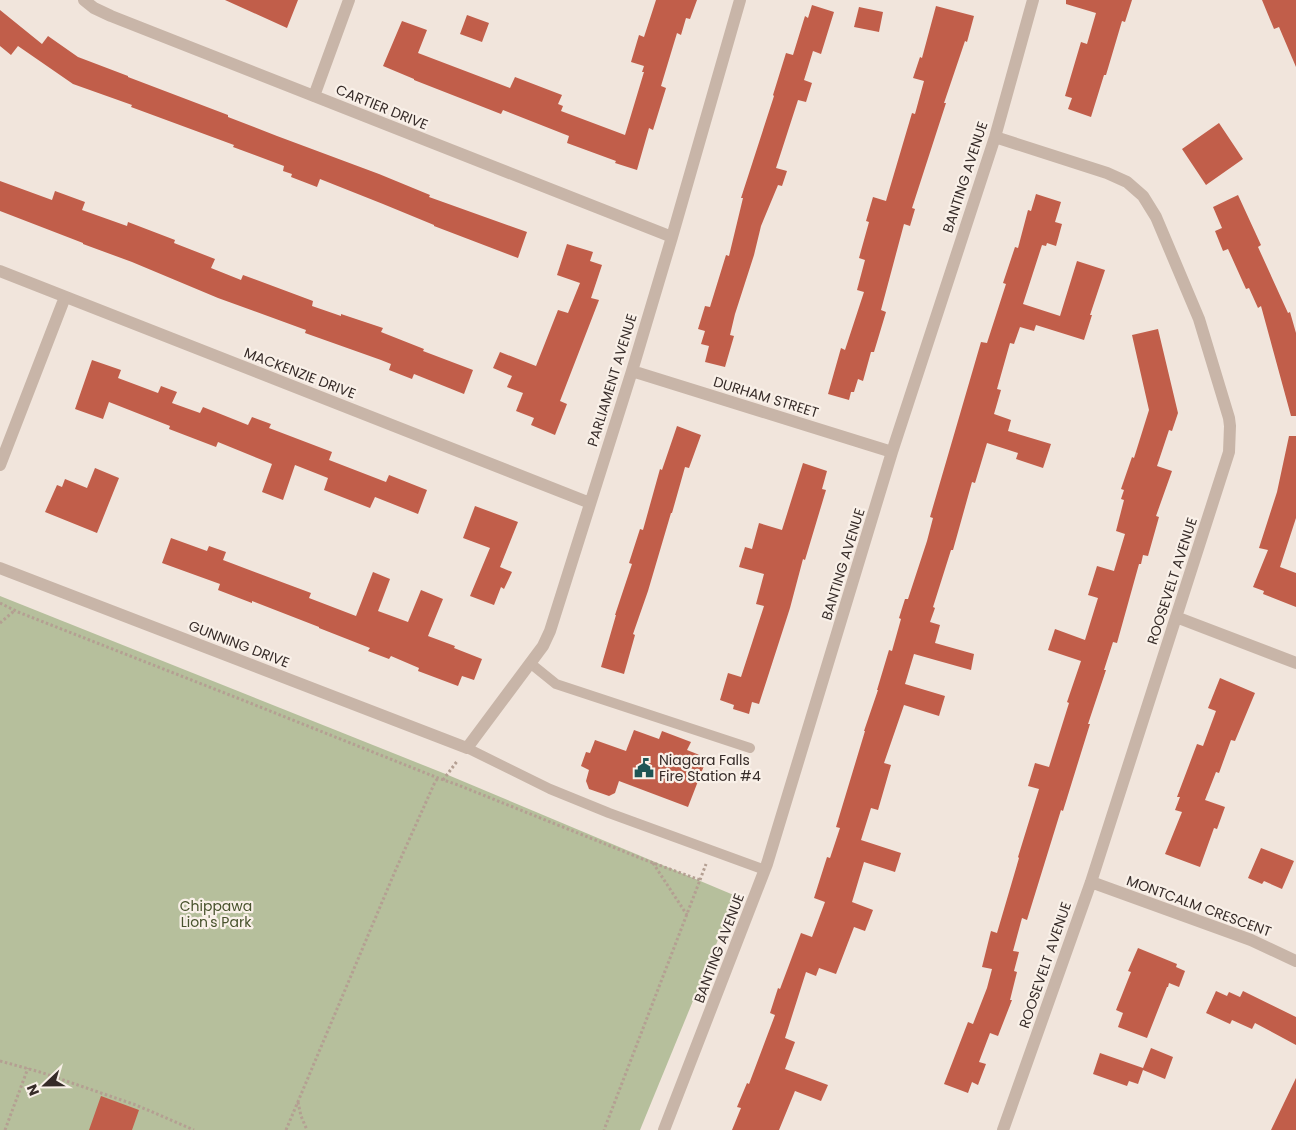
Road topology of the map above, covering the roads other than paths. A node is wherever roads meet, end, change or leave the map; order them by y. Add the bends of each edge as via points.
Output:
1 (84, 0) edge
2 (349, 0) edge
3 (740, 0) edge
4 (1033, 0) edge
5 (314, 96) junction
6 (995, 137) junction
7 (672, 237) junction
8 (0, 271) edge
9 (66, 297) junction
10 (632, 371) junction
11 (892, 452) junction
12 (0, 465) edge
13 (590, 503) junction
14 (0, 568) edge
15 (1176, 616) junction
16 (530, 663) junction
17 (1296, 663) edge
18 (467, 748) junction
19 (750, 748) dead end
20 (765, 870) junction
21 (1091, 882) junction
22 (1296, 960) edge
23 (664, 1130) edge
24 (1003, 1130) edge

1 - 5 street, CARTIER DRIVE via 112,16
2 - 5 street
3 - 7 street, PARLIAMENT AVENUE
4 - 6 street, BANTING AVENUE
5 - 7 street, CARTIER DRIVE
6 - 11 street, BANTING AVENUE
6 - 15 street, ROOSEVELT AVENUE via 1107,173 1127,182 1143,196 1156,217 1199,320 1229,418 1229,452
7 - 10 street, PARLIAMENT AVENUE
8 - 9 street, MACKENZIE DRIVE
9 - 12 street
9 - 13 street, MACKENZIE DRIVE
10 - 11 street, DURHAM STREET
10 - 13 street, PARLIAMENT AVENUE
11 - 20 street, BANTING AVENUE
13 - 16 street, PARLIAMENT AVENUE via 550,631
14 - 18 street, GUNNING DRIVE
15 - 17 street
15 - 21 street, ROOSEVELT AVENUE
16 - 18 street, PARLIAMENT AVENUE
16 - 19 lane via 556,684
18 - 20 lane via 550,789
20 - 23 street, BANTING AVENUE
21 - 22 street, MONTCALM CRESCENT via 1251,940
21 - 24 street, ROOSEVELT AVENUE

